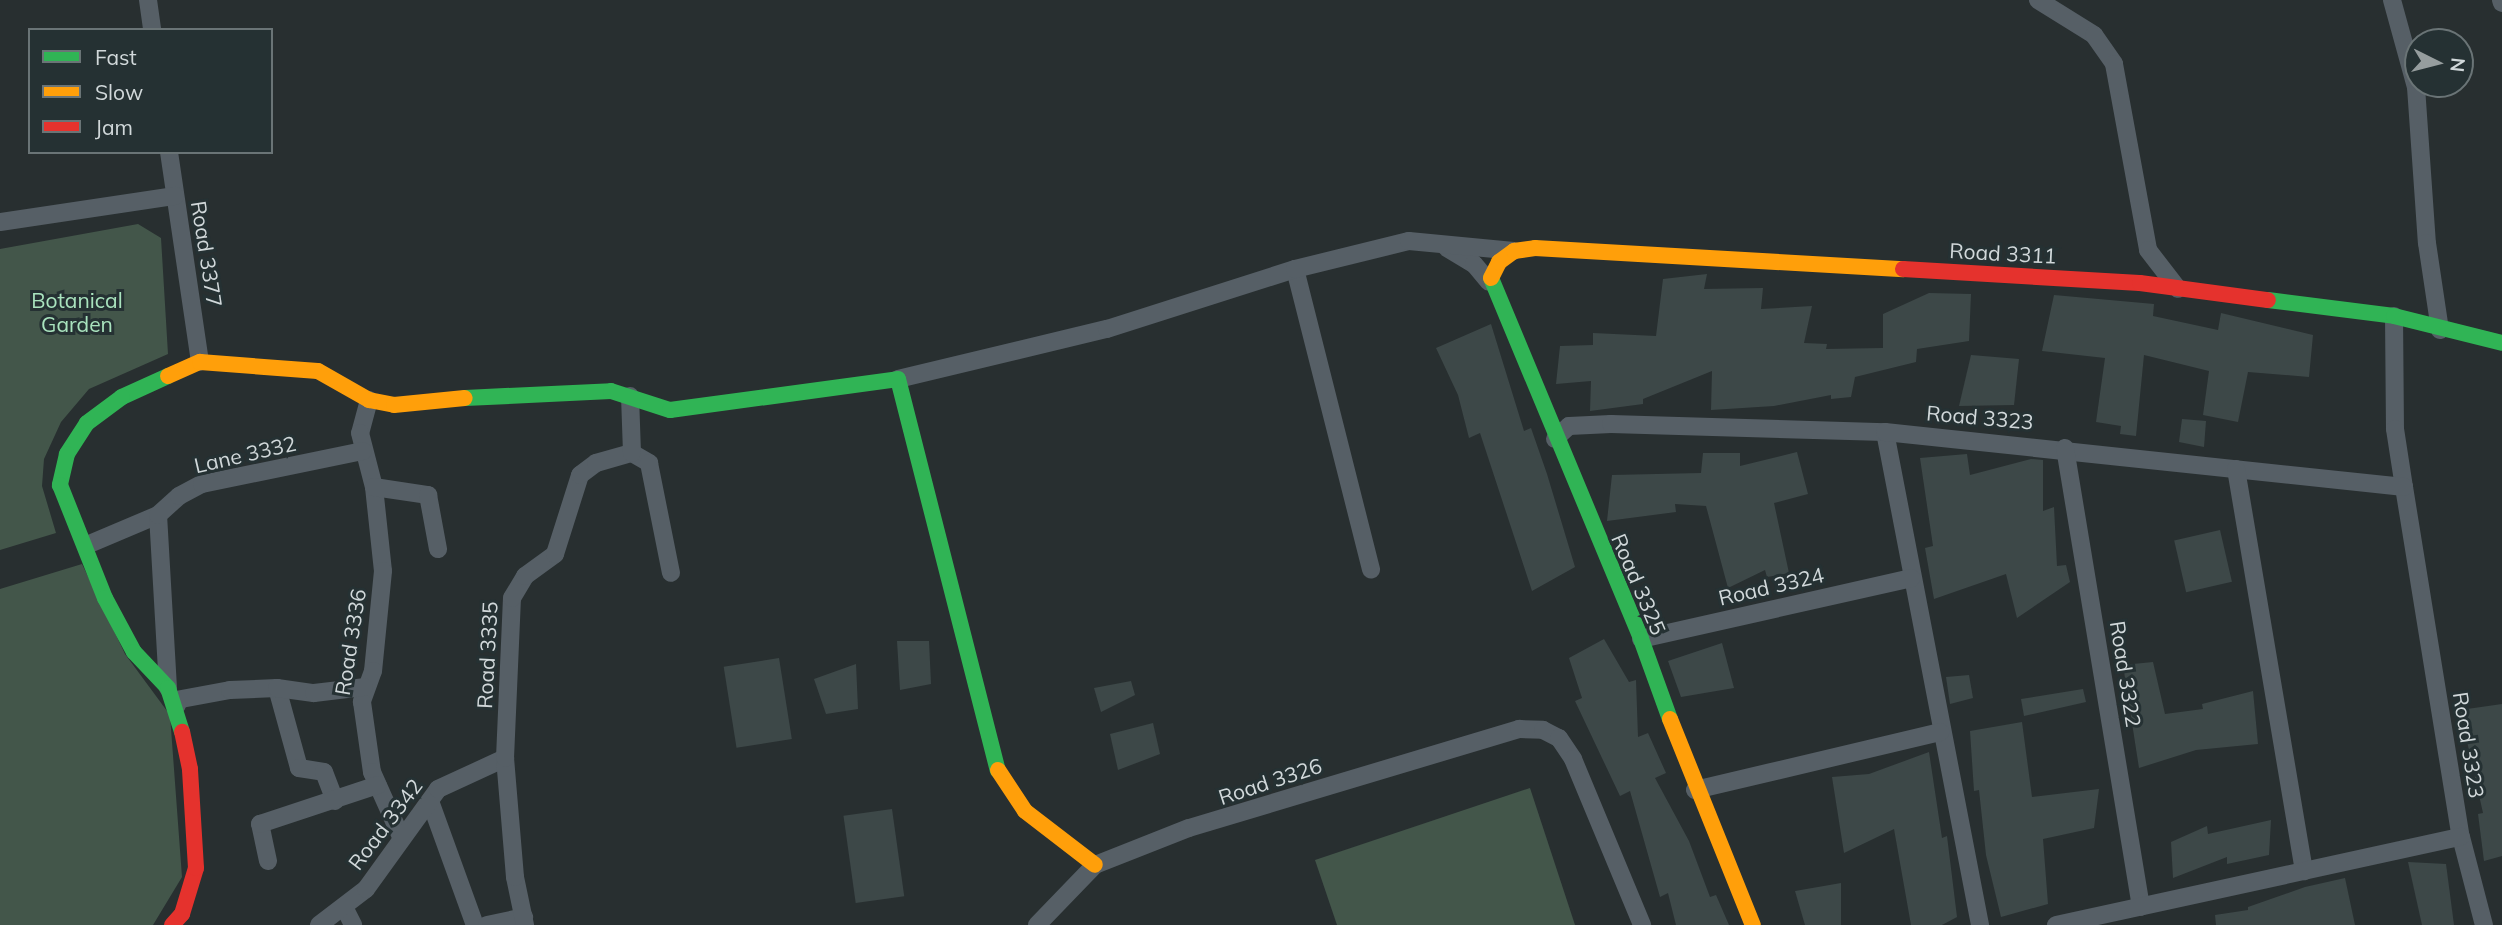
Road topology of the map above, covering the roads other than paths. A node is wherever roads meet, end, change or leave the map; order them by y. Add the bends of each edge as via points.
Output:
1 (148, 0) edge
2 (2038, 0) edge
3 (2392, 0) edge
4 (152, 28) edge
5 (169, 154) edge
6 (175, 196) junction
7 (0, 222) edge
8 (1434, 242) junction
9 (1514, 251) junction
10 (1295, 269) junction
11 (1489, 282) junction
12 (2178, 289) junction
13 (2394, 316) junction
14 (2440, 330) junction
15 (2502, 343) edge
16 (200, 362) junction
17 (898, 379) junction
18 (630, 396) junction
19 (369, 400) junction
20 (1885, 432) junction
21 (1555, 439) junction
22 (2065, 448) junction
23 (363, 450) junction
24 (632, 453) junction
25 (2236, 469) junction
26 (374, 487) junction
27 (2404, 487) junction
28 (158, 515) junction
29 (87, 545) junction
30 (438, 549) dead end
31 (1371, 570) dead end
32 (671, 573) dead end
33 (1912, 578) junction
34 (1641, 639) junction
35 (364, 687) junction
36 (168, 688) junction
37 (277, 688) junction
38 (177, 705) junction
39 (1940, 732) junction
40 (505, 758) junction
41 (377, 785) junction
42 (1696, 790) junction
43 (335, 801) junction
44 (430, 801) junction
45 (2461, 837) junction
46 (402, 839) junction
47 (268, 862) dead end
48 (1095, 865) junction
49 (2304, 871) junction
50 (344, 907) junction
51 (2141, 907) junction
52 (524, 921) edge
53 (172, 925) edge
54 (319, 925) edge
55 (353, 925) edge
56 (475, 925) edge
57 (487, 925) edge
58 (1037, 925) edge
59 (1642, 925) edge
60 (1753, 925) edge
61 (1980, 925) edge
62 (2056, 925) edge
63 (2484, 925) edge

1 - 4 street
2 - 12 street via 2094,36 2113,64 2148,250
3 - 14 street via 2416,87 2427,243
5 - 6 street, Road 3377
6 - 7 street
6 - 16 street, Road 3377
8 - 9 street
8 - 10 street via 1409,242
8 - 11 street via 1455,251
9 - 11 street via 1499,262
9 - 12 street, Road 3311 via 1535,248 2140,283
10 - 17 street via 1107,329
10 - 31 street
11 - 21 street, Road 3325
12 - 13 street, Road 3311
13 - 14 street, Road 3311
13 - 27 street, Road 3323 via 2395,429
14 - 15 street, Road 3311
16 - 19 street via 318,371
16 - 29 street via 122,397 87,423 66,454 60,485
17 - 18 street via 670,410
17 - 48 street via 998,771 1026,811
18 - 19 street via 611,391 528,393 394,405
18 - 24 street
19 - 23 street, Road 3336 via 360,422
20 - 21 street, Road 3323 via 1611,424 1569,426
20 - 22 street, Road 3323
20 - 33 street
21 - 34 street, Road 3325
22 - 25 street, Road 3323
22 - 51 street, Road 3322
23 - 26 street, Road 3336
23 - 28 street, Lane 3332 via 202,484
24 - 32 street via 649,463
24 - 40 street, Road 3335 via 596,463 580,475 555,555 525,576 514,590
25 - 27 street, Road 3323
25 - 49 street
26 - 30 street via 428,495
26 - 35 street, Road 3336 via 383,571 373,671
27 - 45 street, Road 3323
28 - 29 street, Lane 3332
28 - 36 street
29 - 36 street via 105,598 134,652
33 - 34 street, Road 3324
33 - 39 street
34 - 42 street, Road 3325
35 - 37 street via 314,693
35 - 41 street, Road 3336 via 368,755
36 - 38 street
37 - 38 street via 230,690 176,700
37 - 43 street via 299,768 324,772
38 - 53 street via 190,769 196,868 182,914
39 - 42 street
39 - 61 street
40 - 44 street, Road 3342 via 447,782
40 - 52 street, Road 3335 via 515,877
41 - 43 street
41 - 46 street, Road 3336
42 - 60 street, Road 3325
43 - 47 street via 260,824
44 - 46 street, Road 3342
44 - 56 street
45 - 49 street
45 - 63 street, Road 3323
46 - 50 street, Road 3342 via 366,889
48 - 58 street, Road 3326
48 - 59 street, Road 3326 via 1189,828 1375,771 1519,729 1543,730 1559,738 1573,759
49 - 51 street
50 - 54 street, Road 3342
50 - 55 street
51 - 62 street
52 - 57 street, Road 3335

